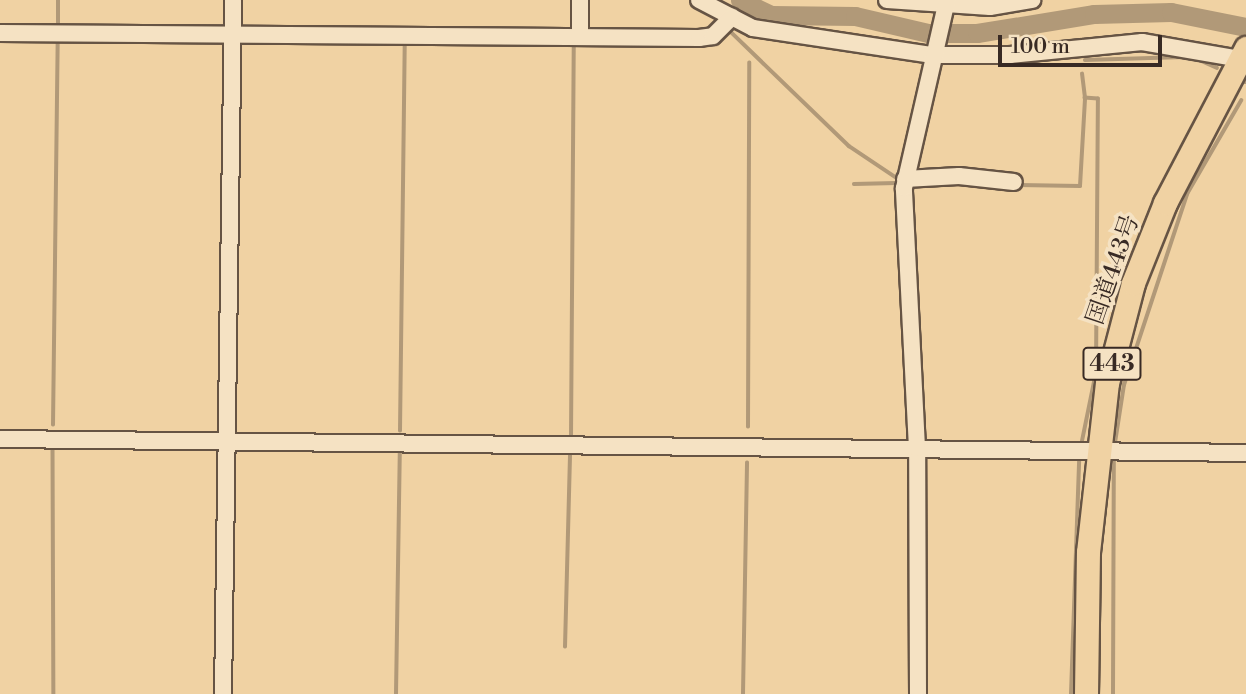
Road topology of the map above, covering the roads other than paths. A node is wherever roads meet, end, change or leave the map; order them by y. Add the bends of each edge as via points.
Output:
1 (233, 0) edge
2 (580, 0) edge
3 (699, 0) edge
4 (887, 0) edge
5 (1032, 0) edge
6 (945, 7) edge
7 (732, 18) junction
8 (0, 33) edge
9 (232, 34) junction
10 (580, 36) junction
11 (932, 52) junction
12 (1243, 54) edge
13 (905, 179) junction
14 (1014, 182) dead end
15 (0, 439) edge
16 (226, 442) junction
17 (917, 448) junction
18 (1095, 452) junction
19 (1246, 453) edge
20 (223, 694) edge
21 (918, 694) edge
22 (1086, 694) edge

1 - 9 street
2 - 10 street
3 - 7 street
4 - 6 street
5 - 6 street
6 - 11 street
7 - 10 street via 713,36
7 - 11 street via 753,28
8 - 9 street
9 - 10 street
9 - 16 street
11 - 12 street via 1010,55 1142,42
11 - 13 street
12 - 18 highway, 国道443号 / 443 via 1199,132 1133,283
13 - 14 street via 959,176
13 - 17 street
15 - 16 street
16 - 17 street
16 - 20 street
17 - 18 street
17 - 21 street
18 - 19 street
18 - 22 highway, 国道443号 / 443

